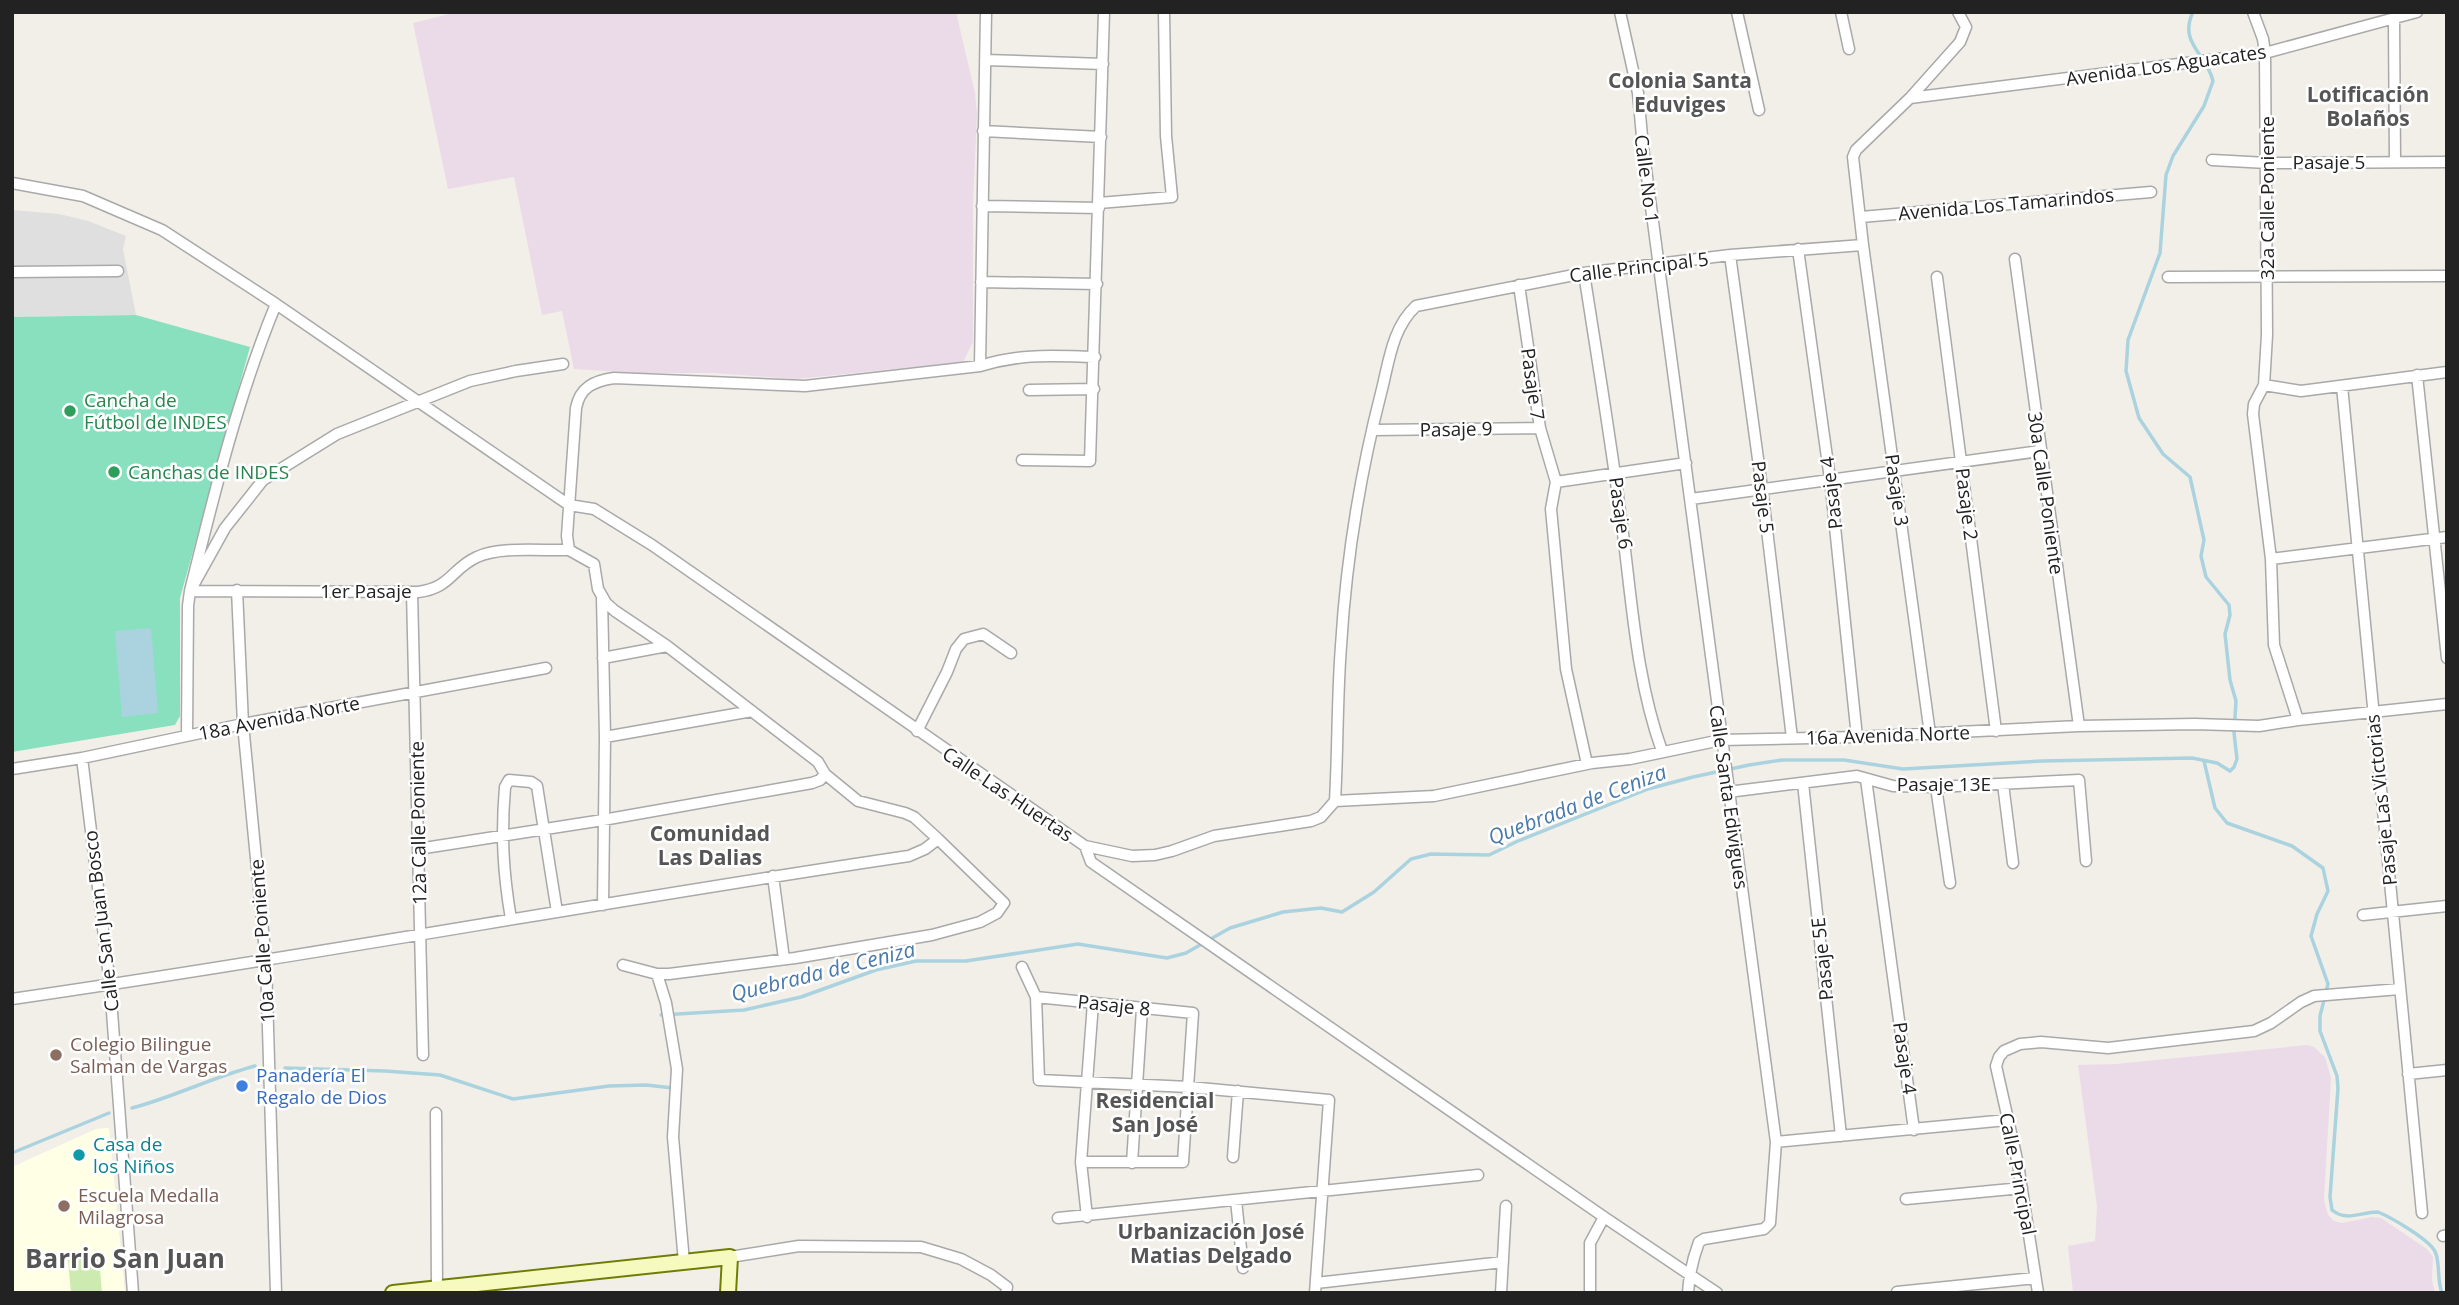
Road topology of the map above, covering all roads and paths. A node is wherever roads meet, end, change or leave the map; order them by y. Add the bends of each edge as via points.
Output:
1 (986, 12) edge
2 (1104, 12) edge
3 (1164, 12) edge
4 (1620, 12) edge
5 (1737, 12) edge
6 (1841, 12) edge
7 (1958, 12) edge
8 (2253, 12) edge
9 (2417, 12) edge
10 (2394, 20) junction
11 (1849, 49) dead end
12 (2265, 53) junction
13 (985, 60) junction
14 (1103, 64) junction
15 (1910, 98) junction
16 (1759, 110) dead end
17 (984, 131) junction
18 (1101, 137) junction
19 (2212, 160) dead end
20 (2395, 162) junction
21 (2447, 162) edge
22 (2267, 163) junction
23 (12, 183) edge
24 (2151, 192) dead end
25 (1099, 205) junction
26 (982, 206) junction
27 (1861, 217) junction
28 (1863, 245) junction
29 (1798, 249) junction
30 (1730, 255) junction
31 (2015, 259) dead end
32 (1658, 263) junction
33 (118, 271) dead end
34 (12, 272) edge
35 (1584, 273) junction
36 (2268, 276) junction
37 (2447, 276) edge
38 (1937, 277) dead end
39 (2168, 277) dead end
40 (981, 282) junction
41 (1097, 284) junction
42 (1519, 285) junction
43 (276, 304) junction
44 (1095, 357) junction
45 (562, 364) dead end
46 (980, 366) junction
47 (2447, 372) edge
48 (2417, 375) junction
49 (2264, 385) junction
50 (2342, 386) junction
51 (1029, 390) dead end
52 (1094, 390) junction
53 (419, 401) junction
54 (1539, 428) junction
55 (1373, 430) junction
56 (2040, 451) junction
57 (1022, 460) dead end
58 (1962, 461) junction
59 (1686, 463) junction
60 (1894, 471) junction
61 (1616, 473) junction
62 (1830, 479) junction
63 (1556, 482) junction
64 (1762, 488) junction
65 (1691, 499) junction
66 (569, 505) junction
67 (2447, 537) edge
68 (2434, 538) junction
69 (2358, 548) junction
70 (569, 550) junction
71 (2271, 559) junction
72 (237, 590) junction
73 (190, 591) junction
74 (412, 592) junction
75 (602, 595) junction
76 (667, 646) junction
77 (1011, 653) dead end
78 (2447, 657) edge
79 (603, 658) junction
80 (546, 668) dead end
81 (414, 693) junction
82 (2447, 704) edge
83 (752, 711) junction
84 (2372, 713) junction
85 (2298, 720) junction
86 (243, 724) junction
87 (2079, 726) junction
88 (917, 731) junction
89 (1996, 731) junction
90 (1930, 734) junction
91 (187, 736) junction
92 (605, 737) junction
93 (1857, 737) junction
94 (1792, 738) junction
95 (1721, 740) junction
96 (1662, 751) junction
97 (82, 758) junction
98 (1587, 764) junction
99 (12, 769) edge
100 (825, 774) junction
101 (1866, 779) junction
102 (1803, 783) junction
103 (2003, 784) junction
104 (1936, 787) junction
105 (1728, 792) junction
106 (1335, 801) junction
107 (603, 820) junction
108 (544, 829) junction
109 (501, 836) junction
110 (938, 839) junction
111 (1085, 846) junction
112 (418, 849) junction
113 (2086, 861) dead end
114 (2013, 863) dead end
115 (773, 876) junction
116 (1950, 883) dead end
117 (603, 905) junction
118 (2447, 906) edge
119 (557, 912) junction
120 (2392, 912) junction
121 (2363, 915) dead end
122 (511, 919) junction
123 (420, 933) junction
124 (784, 959) junction
125 (266, 961) junction
126 (623, 965) dead end
127 (1022, 967) dead end
128 (657, 974) junction
129 (110, 985) junction
130 (2400, 989) junction
131 (1036, 997) junction
132 (12, 999) edge
133 (1093, 1003) junction
134 (1142, 1009) junction
135 (423, 1055) dead end
136 (2447, 1070) edge
137 (2408, 1074) junction
138 (1087, 1082) junction
139 (1137, 1084) junction
140 (1189, 1087) junction
141 (1238, 1091) junction
142 (436, 1113) dead end
143 (2007, 1120) junction
144 (1914, 1130) junction
145 (1841, 1136) junction
146 (1776, 1142) junction
147 (1233, 1157) dead end
148 (1081, 1162) junction
149 (1132, 1163) junction
150 (1478, 1175) dead end
151 (2022, 1188) junction
152 (1322, 1193) junction
153 (1906, 1199) dead end
154 (1236, 1200) junction
155 (1506, 1206) dead end
156 (2422, 1213) dead end
157 (1087, 1217) junction
158 (1604, 1217) junction
159 (1058, 1218) dead end
160 (730, 1257) junction
161 (684, 1262) junction
162 (1503, 1262) junction
163 (1244, 1268) dead end
164 (1689, 1273) junction
165 (2035, 1278) junction
166 (1315, 1288) edge
167 (437, 1290) edge
168 (1007, 1290) edge
169 (1897, 1292) edge
170 (133, 1293) edge
171 (276, 1293) edge
172 (393, 1293) edge
173 (728, 1293) edge
174 (1501, 1293) edge
175 (1590, 1293) edge
176 (1688, 1293) edge
177 (1717, 1293) edge
178 (2038, 1293) edge

1 - 13 street
2 - 14 street
3 - 25 street via 1172,197
4 - 32 street, Calle No 1 via 1638,93
5 - 16 street
6 - 11 street
7 - 15 street via 1965,34
8 - 12 street, 32a Calle Poniente
9 - 10 street, Avenida Los Aguacates
10 - 12 street, Avenida Los Aguacates
10 - 20 street
12 - 15 street, Avenida Los Aguacates
12 - 22 street, 32a Calle Poniente
13 - 14 street
13 - 17 street
14 - 18 street
15 - 27 street, Pasaje 3 via 1856,149 1853,157
17 - 18 street
17 - 26 street
18 - 25 street
19 - 22 street, Pasaje 5
20 - 21 street, Pasaje 5
20 - 22 street, Pasaje 5
22 - 36 street, 32a Calle Poniente
23 - 43 street, Calle Las Huertas via 83,196 162,230
24 - 27 street, Avenida Los Tamarindos
25 - 26 street
25 - 41 street
26 - 40 street
27 - 28 street, Pasaje 3
28 - 29 street, Calle Principal 5
28 - 60 street, Pasaje 3
29 - 30 street, Calle Principal 5
29 - 62 street, Pasaje 4
30 - 32 street, Calle Principal 5
30 - 64 street, Pasaje 5
31 - 56 street, 30a Calle Poniente
32 - 35 street, Calle Principal 5
32 - 59 street, Calle Santa Edivigues
33 - 34 street
35 - 42 street, Calle Principal 5
35 - 61 street, Pasaje 6
36 - 37 street
36 - 39 street
36 - 49 street, 32a Calle Poniente
38 - 58 street, Pasaje 2
40 - 41 street
40 - 46 street
41 - 44 street
42 - 54 street, Pasaje 7
42 - 55 street, Calle Principal 5 via 1416,306 1402,320 1396,335
43 - 53 street, Calle Las Huertas
43 - 73 street via 220,472
44 - 46 street via 1031,355
44 - 52 street
45 - 53 street via 470,381
46 - 66 street via 805,386 599,380 578,398
47 - 48 street
48 - 50 street
48 - 68 street
49 - 50 street via 2301,391
49 - 71 street, 32a Calle Poniente via 2253,414
50 - 69 street, Pasaje Las Victorias
51 - 52 street
52 - 57 street via 1090,461
53 - 66 street, Calle Las Huertas
53 - 73 street via 337,434 263,480 225,528
54 - 55 street, Pasaje 9
54 - 63 street, Pasaje 7
55 - 106 street via 1350,554 1340,645
56 - 58 street
56 - 87 street, 30a Calle Poniente
58 - 60 street
58 - 89 street, Pasaje 2
59 - 61 street
59 - 65 street, Calle Santa Edivigues
60 - 62 street
60 - 90 street, Pasaje 3
61 - 63 street
61 - 96 street, Pasaje 6 via 1643,681
62 - 64 street
62 - 93 street, Pasaje 4
63 - 98 street via 1551,509 1566,669
64 - 65 street
64 - 94 street, Pasaje 5
65 - 95 street, Calle Santa Edivigues
66 - 70 street
66 - 88 street, Calle Las Huertas via 594,509 652,545
67 - 68 street
68 - 69 street
68 - 78 street
69 - 71 street
69 - 84 street, Pasaje Las Victorias
70 - 74 street, 1er Pasaje via 492,552 468,562 444,584
70 - 75 street via 594,564
71 - 85 street, 32a Calle Poniente via 2274,645
72 - 73 street, 1er Pasaje
72 - 74 street, 1er Pasaje
72 - 86 street, 10a Calle Poniente
73 - 91 street
74 - 81 street, 12a Calle Poniente
75 - 76 street via 615,611
75 - 79 street
76 - 79 street
76 - 83 street
77 - 88 street via 983,634 964,639
79 - 92 street
80 - 81 street, 18a Avenida Norte
81 - 86 street, 18a Avenida Norte
81 - 112 street, 12a Calle Poniente
82 - 84 street, 16a Avenida Norte
83 - 92 street
83 - 100 street via 818,762
84 - 85 street, 16a Avenida Norte
84 - 120 street, Pasaje Las Victorias
85 - 87 street, 16a Avenida Norte via 2250,726
86 - 91 street, 18a Avenida Norte
86 - 125 street, 10a Calle Poniente
87 - 89 street, 16a Avenida Norte
88 - 111 street, Calle Las Huertas
89 - 90 street, 16a Avenida Norte
90 - 93 street, 16a Avenida Norte
91 - 97 street, 18a Avenida Norte
92 - 107 street
93 - 94 street, 16a Avenida Norte
94 - 95 street, 16a Avenida Norte
95 - 96 street, 16a Avenida Norte
95 - 105 street, Calle Santa Edivigues
96 - 98 street, 16a Avenida Norte
97 - 99 street, 18a Avenida Norte
97 - 129 street, Calle San Juan Bosco
98 - 106 street, 16a Avenida Norte via 1434,796
100 - 107 street via 812,783
100 - 110 street via 858,801 914,817
101 - 102 street, Pasaje 13E via 1857,776
101 - 104 street, Pasaje 13E via 1893,786
101 - 144 street, Pasaje 4
102 - 105 street, Pasaje 13E
102 - 145 street, Pasaje 5E
103 - 104 street, Pasaje 13E
103 - 113 street, Pasaje 13E via 2079,780
103 - 114 street
104 - 116 street
105 - 146 street, Calle Santa Edivigues
106 - 111 street, Calle Las Huertas via 1311,821 1250,828 1156,855 1132,856
107 - 108 street
107 - 117 street
108 - 109 street
108 - 109 street via 537,786 509,780
108 - 119 street
109 - 112 street
109 - 122 street
110 - 115 street via 909,856
110 - 124 street via 1004,903 997,913 932,935
111 - 158 street via 1091,862
112 - 123 street, 12a Calle Poniente
115 - 117 street
115 - 124 street
117 - 119 street
118 - 120 street
119 - 122 street
120 - 121 street
120 - 130 street, Pasaje Las Victorias
122 - 123 street
123 - 125 street
123 - 135 street, 12a Calle Poniente
124 - 128 street
125 - 129 street
125 - 171 street, 10a Calle Poniente
126 - 128 street
127 - 131 street
128 - 161 street via 677,1069 673,1137
129 - 132 street
129 - 170 street, Calle San Juan Bosco
130 - 137 street, Pasaje Las Victorias
130 - 143 street, Calle Principal via 2314,996 2254,1031 2108,1048 2020,1044 2004,1051 1996,1066
131 - 133 street, Pasaje 8
131 - 138 street via 1039,1080
133 - 134 street, Pasaje 8
133 - 138 street
134 - 139 street
134 - 140 street, Pasaje 8 via 1193,1013
136 - 137 street
137 - 156 street, Pasaje Las Victorias
138 - 139 street
138 - 148 street
139 - 140 street
139 - 149 street
140 - 141 street
140 - 149 street via 1183,1162
141 - 147 street
141 - 152 street via 1329,1100
142 - 167 street
143 - 144 street
143 - 151 street, Calle Principal
144 - 145 street
145 - 146 street
146 - 164 street, Calle Santa Edivigues via 1767,1227 1704,1239
148 - 149 street
148 - 157 street
150 - 152 street
151 - 153 street
151 - 165 street, Calle Principal
152 - 154 street
152 - 166 street
154 - 157 street
154 - 163 street
155 - 162 street
157 - 159 street
158 - 164 street
158 - 175 street via 1590,1243
160 - 161 street
160 - 168 street via 799,1246 921,1247 961,1259
160 - 173 street
161 - 167 street
162 - 166 street
162 - 174 street
164 - 176 street
164 - 177 street
165 - 169 street
165 - 178 street, Calle Principal
167 - 172 street

